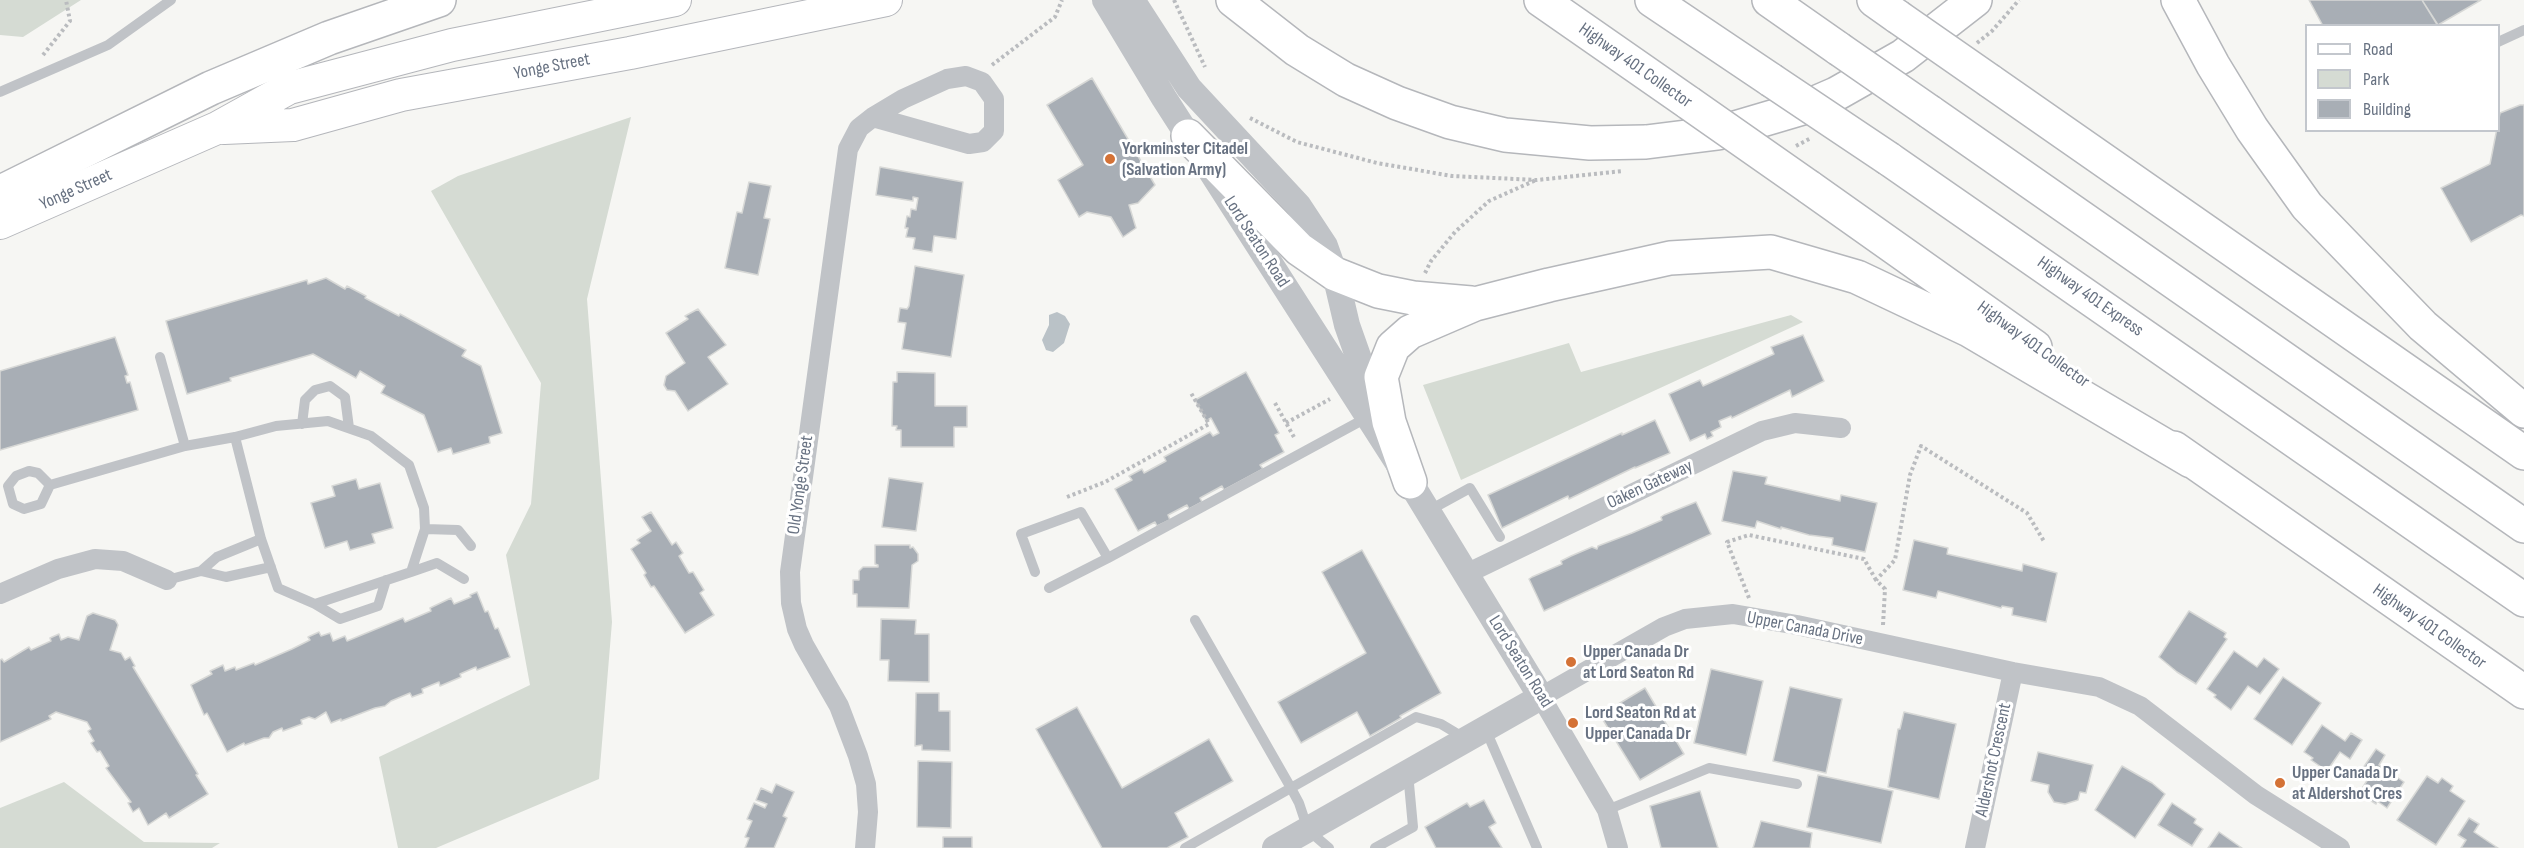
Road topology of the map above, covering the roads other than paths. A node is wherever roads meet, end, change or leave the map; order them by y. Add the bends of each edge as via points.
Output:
1 (171, 0) edge
2 (439, 0) edge
3 (675, 0) edge
4 (886, 0) edge
5 (1105, 0) edge
6 (1132, 0) edge
7 (1233, 0) edge
8 (1541, 0) edge
9 (1652, 0) edge
10 (1769, 0) edge
11 (1975, 0) edge
12 (2178, 0) edge
13 (1886, 8) edge
14 (2524, 30) edge
15 (2500, 42) edge
16 (0, 93) edge
17 (873, 117) junction
18 (218, 129) junction
19 (1188, 136) junction
20 (0, 199) edge
21 (0, 224) edge
22 (1335, 274) junction
23 (1475, 304) junction
24 (160, 357) dead end
25 (2524, 411) edge
26 (1368, 417) junction
27 (302, 424) junction
28 (349, 428) junction
29 (1841, 428) dead end
30 (235, 437) junction
31 (185, 446) junction
32 (2524, 453) edge
33 (2192, 461) junction
34 (1410, 482) junction
35 (50, 485) dead end
36 (1428, 511) junction
37 (2524, 526) edge
38 (425, 529) junction
39 (1500, 537) dead end
40 (261, 539) junction
41 (471, 546) dead end
42 (1108, 558) junction
43 (271, 567) junction
44 (201, 571) junction
45 (411, 572) junction
46 (1035, 572) dead end
47 (1466, 574) junction
48 (464, 579) dead end
49 (167, 580) joint
50 (386, 580) junction
51 (1049, 588) dead end
52 (0, 594) edge
53 (2524, 600) edge
54 (315, 604) junction
55 (1195, 620) dead end
56 (2013, 672) junction
57 (2524, 692) edge
58 (1541, 697) junction
59 (1476, 733) junction
60 (1408, 772) junction
61 (1797, 784) dead end
62 (1291, 788) junction
63 (1606, 810) junction
64 (1308, 830) junction
65 (865, 848) edge
66 (1185, 848) edge
67 (1275, 848) edge
68 (1329, 848) edge
69 (1375, 848) edge
70 (1538, 848) edge
71 (1618, 848) edge
72 (1975, 848) edge
73 (2340, 848) edge

1 - 16 lane via 108,45
2 - 20 highway via 329,38 211,88 3,191
3 - 18 main road, Yonge Street via 452,45 289,88
4 - 18 main road, Yonge Street via 401,96 293,125
5 - 19 street, Lord Seaton Road
6 - 22 street, Lord Seaton Road via 1189,88 1298,205 1325,246
7 - 11 highway via 1297,50 1346,80 1397,103 1450,122 1505,135 1590,143 1646,142 1718,133 1806,107 1903,56
8 - 33 highway, Highway 401 Collector, bridge via 1940,278
9 - 53 highway, Highway 401 Express, bridge via 1889,159
10 - 37 highway, bridge
12 - 25 highway via 2223,82 2284,177 2332,235 2423,326
13 - 32 highway, bridge
14 - 15 lane
17 - 17 street, Old Yonge Street via 947,79 966,76 982,82 994,99 993,130 983,142 969,144
17 - 65 street, Old Yonge Street via 859,128 848,149 790,572 797,628 839,706 866,784
18 - 21 main road, Yonge Street
19 - 22 highway via 1299,249
19 - 26 street, Lord Seaton Road
22 - 23 highway via 1413,298
22 - 34 street, Lord Seaton Road via 1347,325 1375,405
23 - 33 highway via 1670,258 1771,252 1857,277 1969,330
23 - 34 highway via 1410,332 1393,347 1385,364 1381,377 1383,396
24 - 31 lane
26 - 34 street, Lord Seaton Road
26 - 42 lane
27 - 28 lane via 328,421
27 - 28 lane via 305,400 315,390 330,386 345,397
27 - 30 lane
28 - 38 lane via 371,436 409,465 424,508
29 - 47 street, Oaken Gateway via 1795,423 1762,431
30 - 31 lane
30 - 40 lane
31 - 35 lane
33 - 57 highway, Highway 401 Collector
34 - 36 street, Lord Seaton Road
36 - 39 lane via 1470,488
36 - 47 street, Lord Seaton Road
38 - 41 lane via 458,530
38 - 45 lane
40 - 43 lane
40 - 44 lane via 217,557
42 - 46 lane via 1081,512 1021,534
42 - 51 lane
43 - 44 lane via 226,578
43 - 54 lane via 278,588
44 - 49 lane
45 - 48 lane via 437,563
45 - 50 lane
47 - 58 street, Lord Seaton Road
49 - 52 street via 123,561 95,559 58,569
50 - 54 lane
50 - 54 lane via 378,606 350,616 340,619
55 - 62 lane
56 - 58 street, Upper Canada Drive via 1733,614 1685,619 1664,627
56 - 72 street, Aldershot Crescent
56 - 73 street, Upper Canada Drive via 2099,687 2140,706 2256,795
58 - 59 street, Upper Canada Drive
58 - 63 street, Lord Seaton Road
59 - 60 street, Upper Canada Drive
59 - 62 lane via 1416,717
59 - 70 lane
60 - 64 street, Upper Canada Drive
60 - 69 lane via 1413,828
61 - 63 lane via 1709,768
62 - 64 lane
62 - 66 lane
63 - 71 street, Lord Seaton Road
64 - 67 street, Upper Canada Drive
64 - 68 lane

